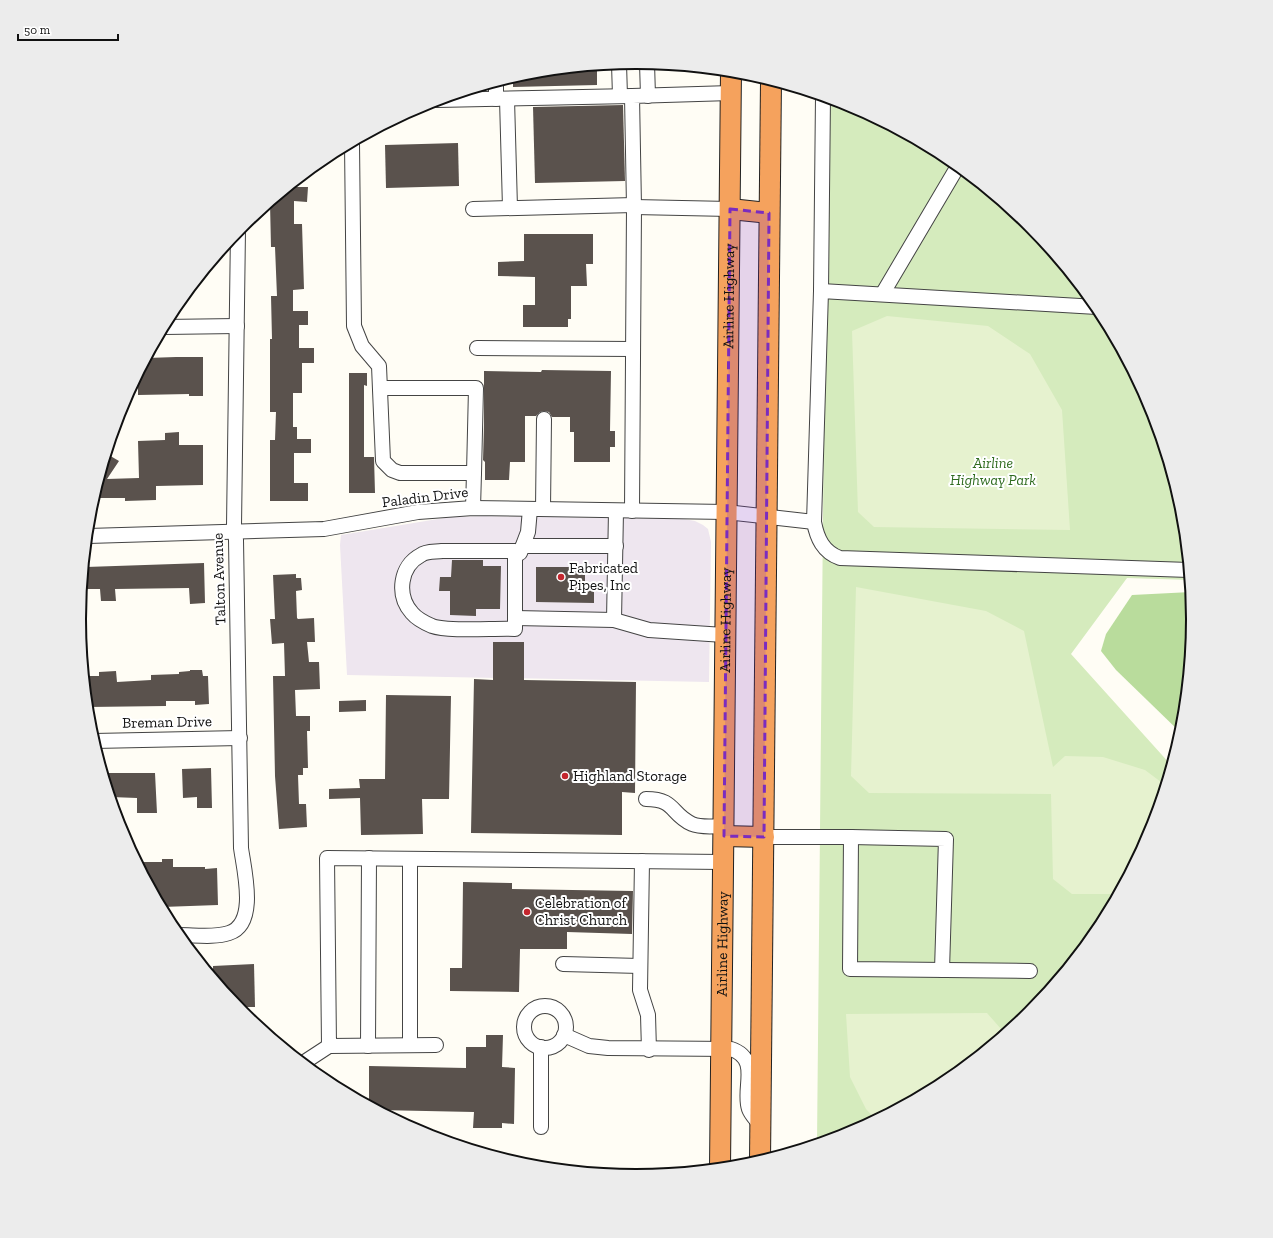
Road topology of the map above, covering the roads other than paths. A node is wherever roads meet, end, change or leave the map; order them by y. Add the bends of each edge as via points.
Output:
1 (620, 69) edge
2 (647, 69) edge
3 (731, 78) edge
4 (771, 86) edge
5 (498, 87) edge
6 (731, 93) junction
7 (626, 96) junction
8 (648, 96) junction
9 (501, 99) junction
10 (456, 100) edge
11 (823, 102) edge
12 (352, 149) edge
13 (955, 171) edge
14 (634, 206) junction
15 (510, 208) junction
16 (473, 209) dead end
17 (730, 210) junction
18 (769, 213) junction
19 (238, 241) edge
20 (821, 291) junction
21 (883, 293) junction
22 (1089, 306) edge
23 (237, 326) junction
24 (170, 327) edge
25 (477, 348) dead end
26 (633, 349) junction
27 (380, 388) junction
28 (544, 419) dead end
29 (474, 473) junction
30 (473, 508) junction
31 (536, 509) junction
32 (616, 511) junction
33 (632, 511) junction
34 (726, 512) junction
35 (767, 516) junction
36 (814, 522) junction
37 (235, 532) junction
38 (93, 536) edge
39 (523, 546) junction
40 (616, 546) junction
41 (515, 568) junction
42 (1184, 570) edge
43 (515, 618) junction
44 (614, 620) junction
45 (724, 635) junction
46 (240, 738) junction
47 (100, 741) edge
48 (646, 799) dead end
49 (724, 831) junction
50 (764, 837) junction
51 (851, 837) junction
52 (369, 858) junction
53 (410, 859) junction
54 (642, 861) junction
55 (723, 862) junction
56 (186, 935) edge
57 (563, 964) dead end
58 (640, 966) junction
59 (942, 970) junction
60 (1030, 971) dead end
61 (564, 1035) junction
62 (410, 1045) junction
63 (436, 1045) dead end
64 (329, 1046) junction
65 (368, 1046) junction
66 (542, 1047) junction
67 (649, 1050) junction
68 (721, 1050) junction
69 (308, 1060) edge
70 (760, 1125) junction
71 (541, 1127) dead end
72 (760, 1154) edge
73 (720, 1162) edge

1 - 7 street
2 - 8 street
3 - 6 highway, Airline Highway
4 - 18 highway
5 - 9 street
6 - 8 street
6 - 17 highway, Airline Highway
7 - 8 street
7 - 9 street
7 - 14 street
9 - 10 street
9 - 15 street
11 - 20 street
12 - 27 street via 354,326 362,346 379,366
13 - 21 street
14 - 15 street
14 - 17 street
14 - 26 street
15 - 16 street
17 - 18 highway
17 - 34 highway, Airline Highway
18 - 35 highway
19 - 23 street, Talton Avenue
20 - 21 street
20 - 36 street
21 - 22 street
23 - 24 street
23 - 37 street, Talton Avenue
25 - 26 street
26 - 33 street
27 - 29 street via 382,454 386,466 400,473
27 - 29 street via 476,388
28 - 31 street
29 - 30 street
30 - 31 street, Paladin Drive
30 - 37 street, Paladin Drive via 418,512 324,529
31 - 32 street, Paladin Drive
31 - 39 street
32 - 33 street, Paladin Drive
32 - 40 street
33 - 34 street, Paladin Drive
34 - 35 street, Paladin Drive
34 - 45 highway, Airline Highway
35 - 36 street, Paladin Drive
35 - 50 highway
36 - 42 street via 824,547 840,558
37 - 38 street, Paladin Drive
37 - 46 street, Talton Avenue
39 - 40 street
39 - 41 street
40 - 44 street
41 - 43 street
41 - 43 street via 515,551 442,551 422,554 413,560 405,570 402,583 403,596 412,614 434,626 515,628
43 - 44 street
44 - 45 street via 649,630
45 - 49 highway, Airline Highway
46 - 47 street, Breman Drive
46 - 56 street, Talton Avenue via 241,848 247,910 241,924 230,933
48 - 49 street via 663,800 693,825
49 - 50 highway
49 - 55 highway, Airline Highway
50 - 51 street
50 - 70 highway
51 - 59 street via 850,969
51 - 59 street via 946,839
52 - 53 street
52 - 64 street via 327,858
52 - 65 street
53 - 54 street
53 - 62 street
54 - 55 street
54 - 58 street
55 - 68 highway, Airline Highway
57 - 58 street
58 - 67 street via 640,990 648,1015
59 - 60 street
61 - 66 street via 558,1044
61 - 66 street via 566,1026 561,1013 550,1006 536,1007 526,1017 524,1031 532,1043
61 - 67 street via 589,1046
62 - 63 street
62 - 65 street
64 - 65 street
64 - 69 street
66 - 71 street
67 - 68 street
68 - 70 street via 731,1049 744,1057 748,1065 749,1110
68 - 73 highway, Airline Highway
70 - 72 highway

